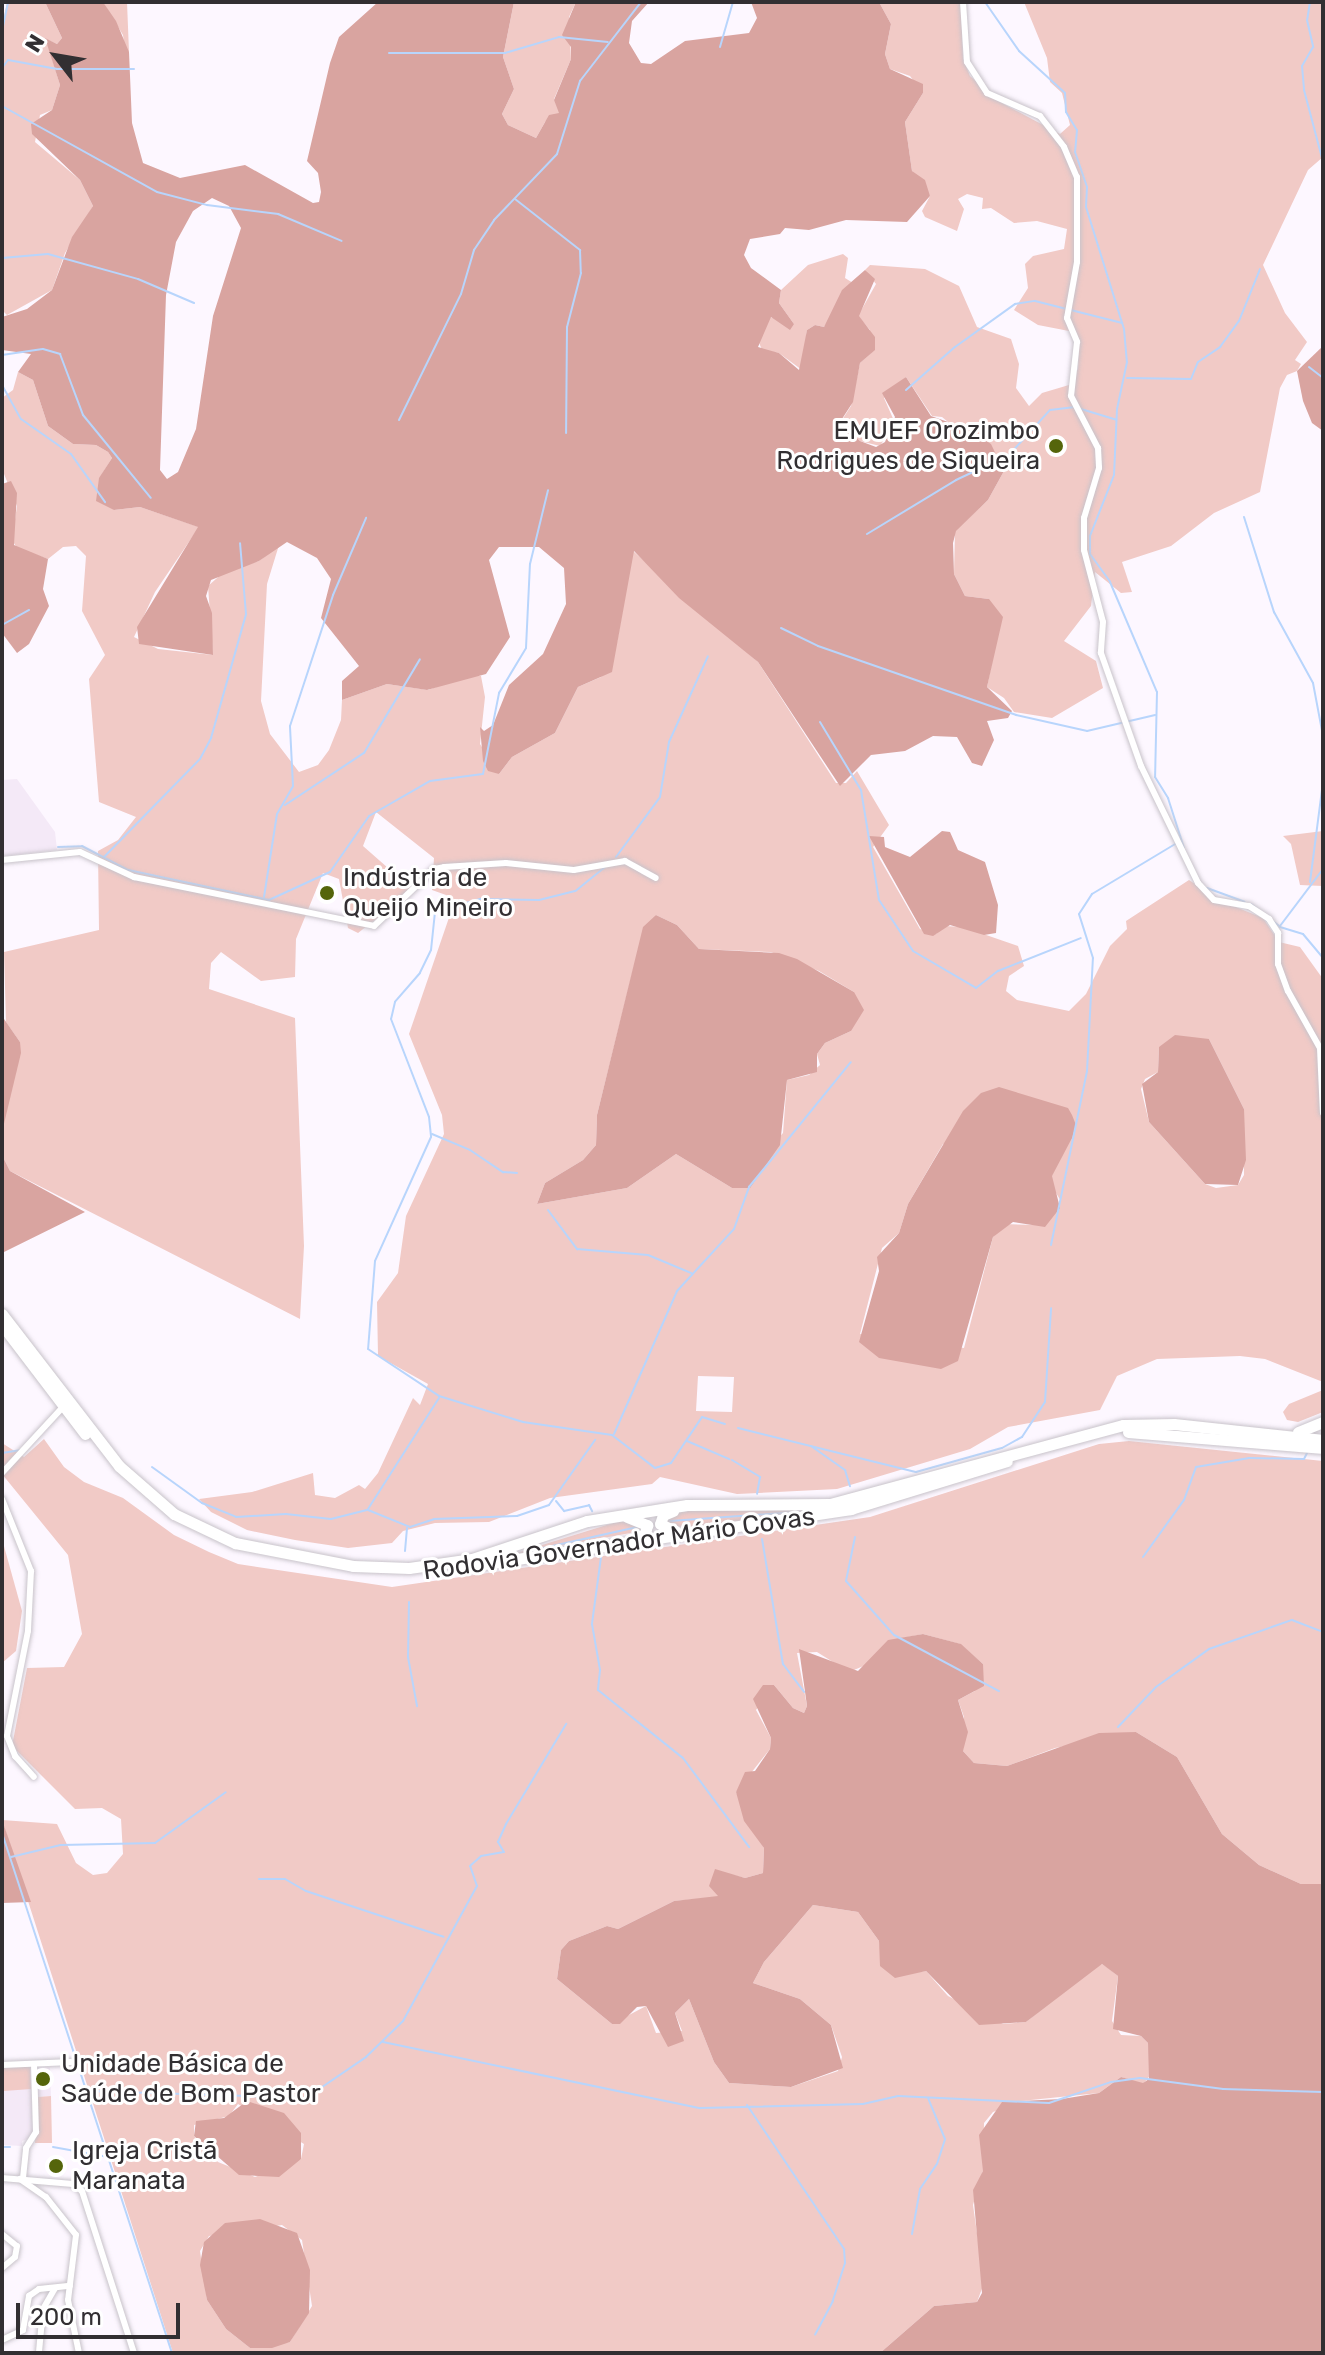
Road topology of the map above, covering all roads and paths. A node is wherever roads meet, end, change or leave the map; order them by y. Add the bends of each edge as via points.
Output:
1 (963, 2) edge
2 (2, 860) edge
3 (656, 878) dead end
4 (1323, 1113) edge
5 (2, 1314) edge
6 (2, 1325) edge
7 (2, 1333) edge
8 (47, 1384) junction
9 (63, 1407) junction
10 (1323, 1422) edge
11 (1225, 1429) junction
12 (1323, 1440) edge
13 (1323, 1448) edge
14 (2, 1473) edge
15 (2, 1499) edge
16 (724, 1502) junction
17 (587, 1521) junction
18 (730, 1527) junction
19 (592, 1549) junction
20 (34, 1777) dead end
21 (71, 2062) dead end
22 (2, 2065) edge
23 (34, 2065) junction
24 (2, 2178) edge
25 (22, 2179) junction
26 (2, 2234) edge
27 (2, 2268) edge
28 (70, 2286) junction
29 (55, 2288) junction
30 (2, 2340) edge
31 (39, 2352) edge
32 (79, 2353) edge
33 (134, 2353) edge

1 - 4 street via 967,62 987,93 1040,116 1064,147 1077,177 1077,262 1067,318 1077,342 1071,396 1098,448 1099,468 1084,518 1084,550 1103,622 1101,653 1141,766 1198,883 1214,900 1249,906 1269,919 1278,933 1278,964 1320,1048 1318,1094
2 - 3 street via 80,852 134,877 374,926 434,869 458,864 574,870 625,861
5 - 17 highway, Rodovia Governador Mário Covas via 128,1476 174,1514 226,1540 312,1560 394,1569 490,1554
6 - 8 highway, Rodovia Governador Mário Covas
7 - 8 highway
8 - 9 highway, Rodovia Governador Mário Covas
9 - 14 street
9 - 19 highway, Rodovia Governador Mário Covas via 123,1480 154,1508 200,1536 257,1556 395,1576
10 - 11 highway via 1307,1432
11 - 12 highway, Rodovia Governador Mário Covas
11 - 16 highway, Rodovia Governador Mário Covas via 1148,1424 1099,1429 850,1501 812,1506
13 - 18 highway, Rodovia Governador Mário Covas via 1149,1431 1101,1436 861,1507
15 - 20 street via 31,1571 28,1631 7,1736 15,1756
16 - 17 highway, Rodovia Governador Mário Covas
16 - 18 highway via 674,1511 663,1515 660,1524 672,1531
17 - 19 highway via 633,1517 647,1525 643,1536
18 - 19 highway, Rodovia Governador Mário Covas
21 - 23 street
22 - 23 street
23 - 25 street via 36,2132 26,2148
24 - 25 street
25 - 28 street via 46,2197 76,2235
25 - 33 street via 73,2184 82,2191
26 - 27 street via 17,2246 15,2257
28 - 29 street
28 - 32 street via 71,2328
29 - 30 street via 29,2296 23,2330
29 - 31 street via 43,2309

